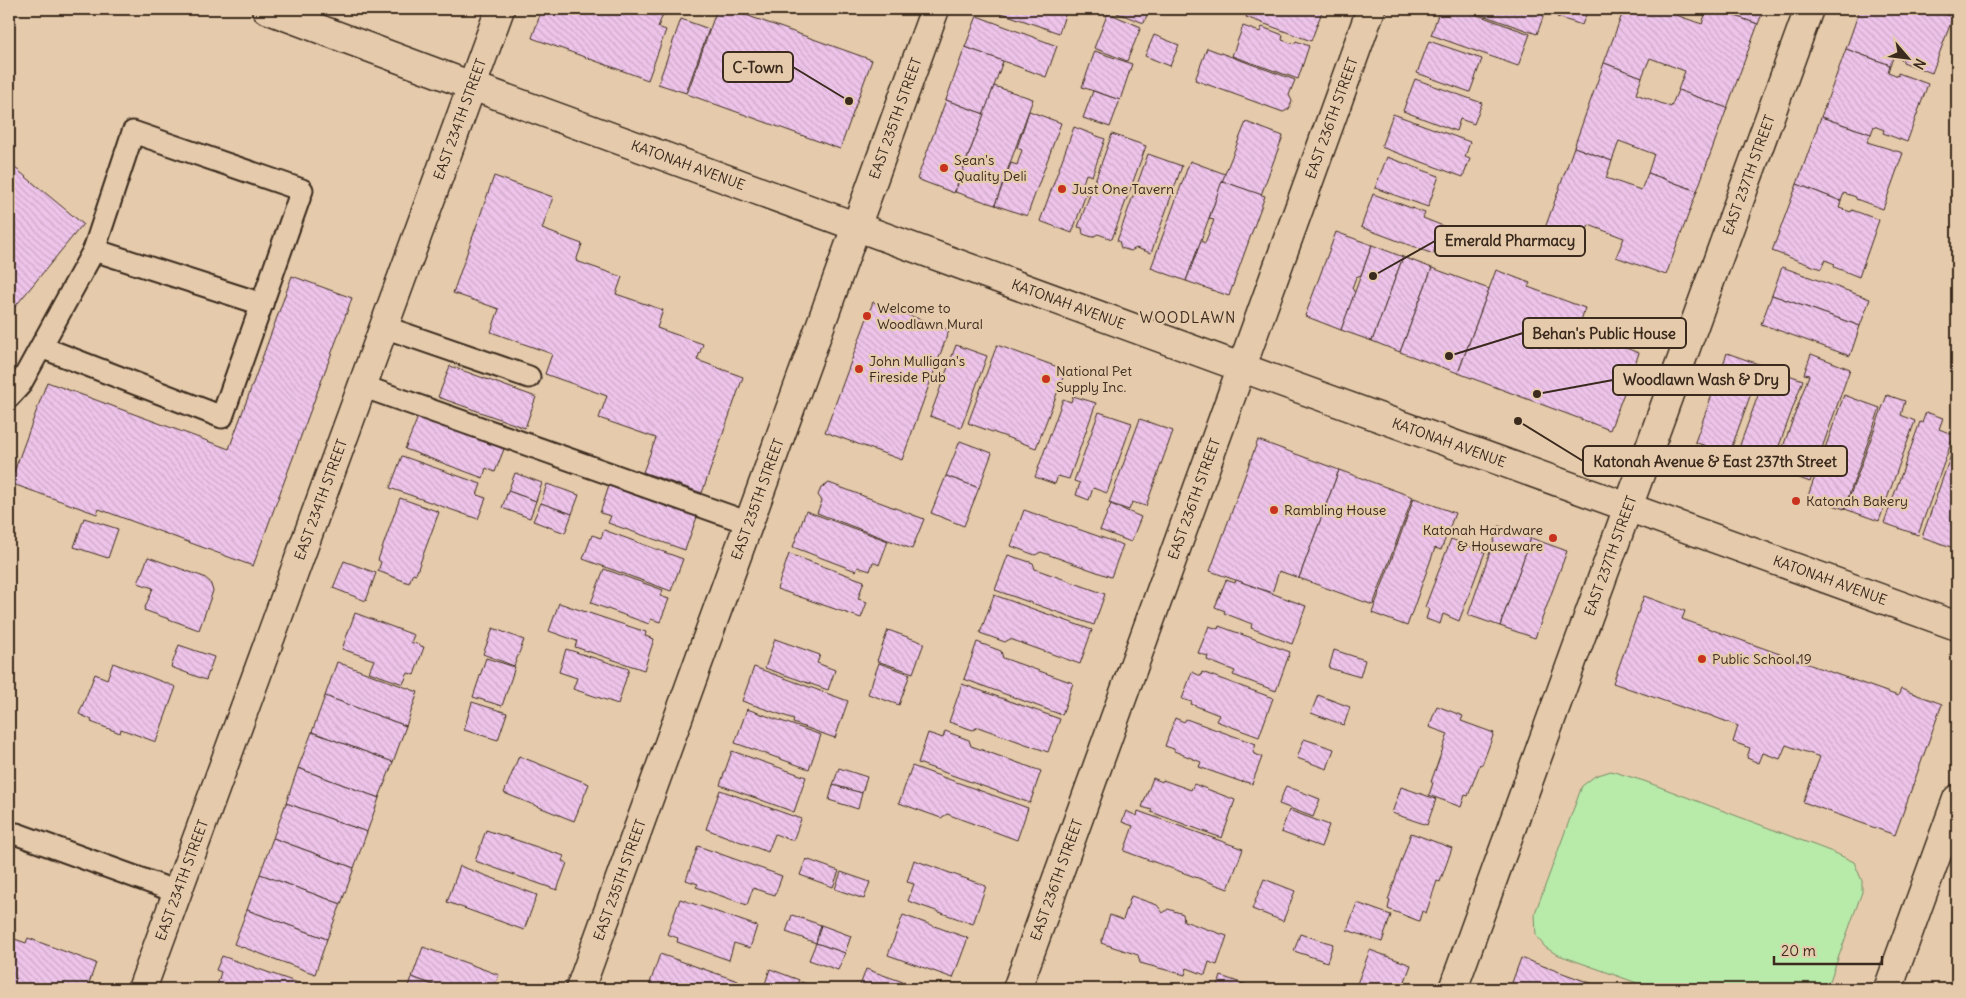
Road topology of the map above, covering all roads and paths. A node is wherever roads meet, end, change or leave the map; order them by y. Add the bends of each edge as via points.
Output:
1 (266, 9) edge
2 (500, 9) edge
3 (935, 9) edge
4 (1372, 9) edge
5 (1809, 9) edge
6 (472, 86) junction
7 (856, 225) junction
8 (94, 250) junction
9 (262, 304) junction
10 (384, 327) junction
11 (41, 347) junction
12 (1242, 366) junction
13 (529, 377) dead end
14 (362, 386) junction
15 (9, 397) edge
16 (1628, 506) junction
17 (749, 523) junction
18 (1957, 626) edge
19 (1957, 799) edge
20 (17, 834) dead end
21 (177, 892) junction
22 (142, 989) edge
23 (580, 989) edge
24 (1017, 989) edge
25 (1453, 989) edge
26 (1888, 989) edge

1 - 6 street, KATONAH AVENUE
2 - 6 street, EAST 234TH STREET
3 - 7 street, EAST 235TH STREET
4 - 12 street, EAST 236TH STREET
5 - 16 street, EAST 237TH STREET
6 - 7 street, KATONAH AVENUE
6 - 10 street, EAST 234TH STREET
7 - 12 street, KATONAH AVENUE
7 - 17 street, EAST 235TH STREET
8 - 9 lane
8 - 9 lane via 133,132 302,190
8 - 11 lane
9 - 11 lane via 222,417
10 - 13 lane
10 - 14 street, EAST 234TH STREET
11 - 15 lane via 20,385
12 - 16 street, KATONAH AVENUE
12 - 24 street, EAST 236TH STREET
14 - 17 lane
14 - 21 street, EAST 234TH STREET
16 - 18 street, KATONAH AVENUE
16 - 25 street, EAST 237TH STREET
17 - 23 street, EAST 235TH STREET
19 - 26 street
20 - 21 lane
21 - 22 street, EAST 234TH STREET

